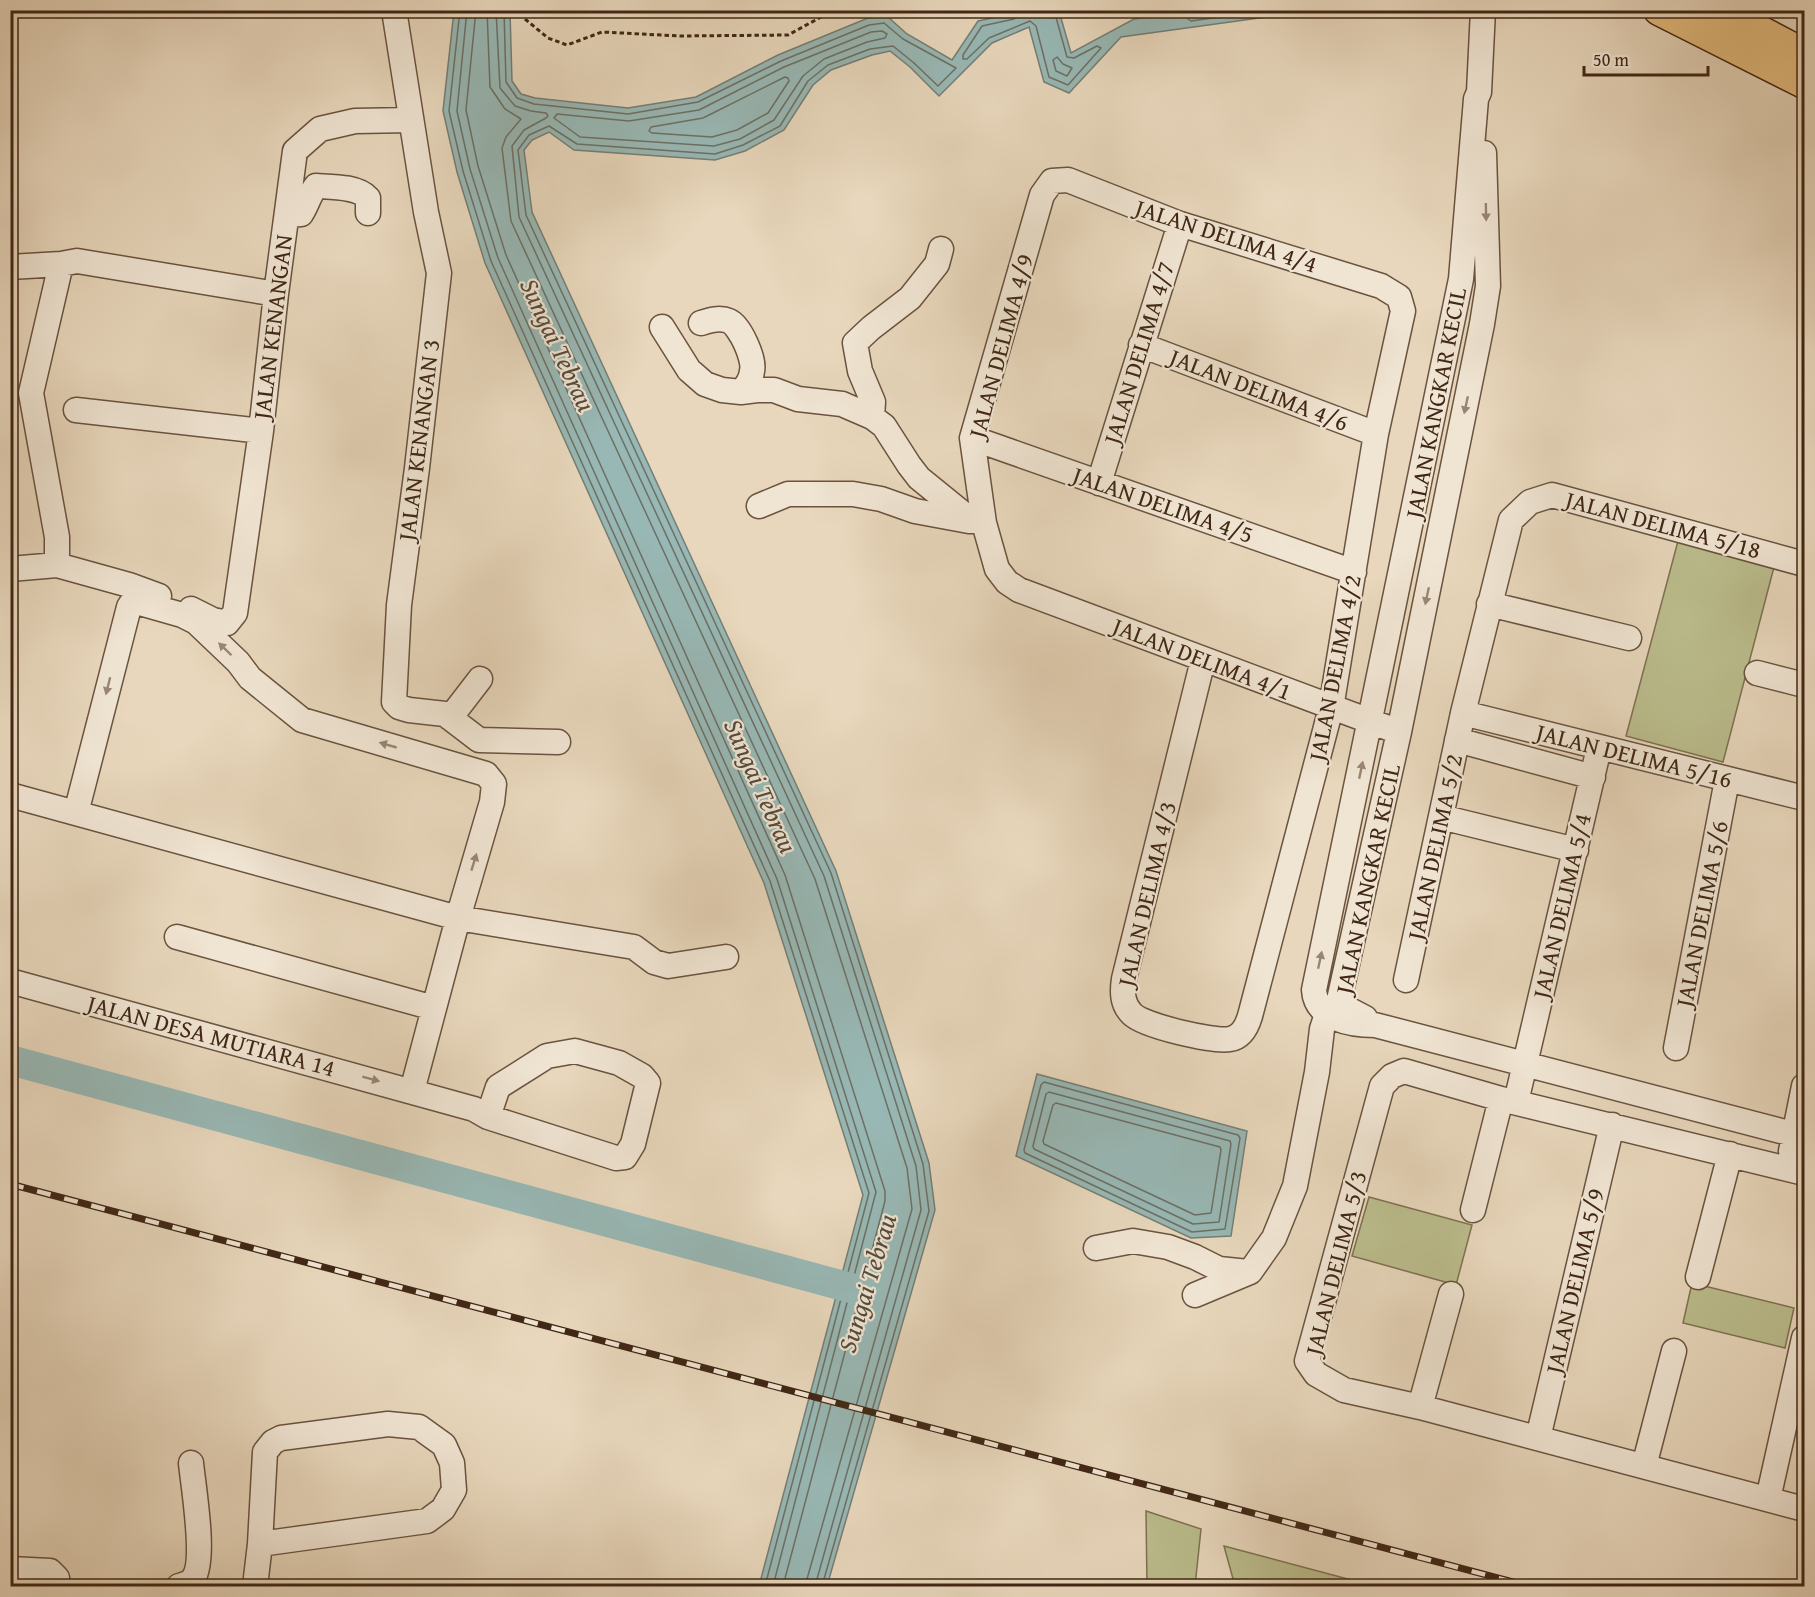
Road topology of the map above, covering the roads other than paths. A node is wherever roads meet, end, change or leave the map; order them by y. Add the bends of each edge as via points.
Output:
1 (394, 10) edge
2 (1483, 10) edge
3 (1659, 10) edge
4 (1720, 10) edge
5 (1804, 54) edge
6 (1804, 83) edge
7 (1479, 92) junction
8 (411, 120) junction
9 (1052, 181) joint
10 (368, 213) dead end
11 (287, 215) junction
12 (1180, 224) junction
13 (941, 249) dead end
14 (61, 264) junction
15 (10, 267) edge
16 (276, 294) junction
17 (1399, 297) joint
18 (701, 323) dead end
19 (662, 327) dead end
20 (1142, 345) junction
21 (753, 368) junction
22 (774, 390) junction
23 (741, 392) junction
24 (76, 410) dead end
25 (872, 417) junction
26 (261, 431) junction
27 (1376, 434) junction
28 (972, 438) junction
29 (1099, 483) junction
30 (759, 506) dead end
31 (978, 522) junction
32 (1804, 564) edge
33 (57, 565) junction
34 (10, 569) edge
35 (1354, 572) junction
36 (1007, 582) joint
37 (1489, 604) junction
38 (1629, 638) dead end
39 (1203, 660) junction
40 (1757, 673) dead end
41 (480, 679) dead end
42 (1804, 685) edge
43 (1331, 708) junction
44 (1463, 713) junction
45 (450, 718) junction
46 (1371, 722) junction
47 (1399, 732) junction
48 (1457, 740) junction
49 (558, 742) dead end
50 (1599, 748) junction
51 (1593, 777) junction
52 (1727, 780) junction
53 (10, 795) edge
54 (1804, 798) edge
55 (76, 813) junction
56 (1441, 817) junction
57 (1576, 850) junction
58 (458, 918) junction
59 (177, 937) dead end
60 (726, 957) dead end
61 (1406, 980) dead end
62 (10, 981) edge
63 (434, 1008) junction
64 (1327, 1014) junction
65 (1375, 1025) junction
66 (1242, 1033) joint
67 (1676, 1048) dead end
68 (1525, 1063) junction
69 (1804, 1086) edge
70 (412, 1091) junction
71 (1509, 1101) junction
72 (488, 1117) junction
73 (1612, 1125) junction
74 (1800, 1136) edge
75 (1730, 1154) junction
76 (1795, 1170) edge
77 (1473, 1210) dead end
78 (1096, 1248) dead end
79 (1250, 1272) junction
80 (1698, 1277) dead end
81 (1451, 1294) dead end
82 (1195, 1295) dead end
83 (1804, 1338) edge
84 (1674, 1351) dead end
85 (1420, 1407) junction
86 (1538, 1438) junction
87 (191, 1463) dead end
88 (1644, 1466) junction
89 (1768, 1499) junction
90 (1804, 1509) edge
91 (260, 1544) junction
92 (10, 1569) edge
93 (61, 1585) edge
94 (179, 1587) edge
95 (255, 1587) edge

1 - 8 street, JALAN KENANGAN 3
2 - 7 street, JALAN KANGKAR KECIL
3 - 6 main road
4 - 5 main road
7 - 46 street, JALAN KANGKAR KECIL via 1461,279
7 -> 47 street, JALAN KANGKAR KECIL via 1483,100 1488,286
8 - 11 street, JALAN KENANGAN via 355,121 320,129 295,151
8 - 45 street, JALAN KENANGAN 3 via 439,273 399,605 393,697 399,707 446,714
9 - 12 street, JALAN DELIMA 4/4 via 1068,180
9 - 28 street, JALAN DELIMA 4/9 via 1042,195
10 - 11 street via 368,198 364,194 316,186 301,214
11 - 16 street, JALAN KENANGAN
12 - 17 street, JALAN DELIMA 4/4 via 1381,286
12 - 20 street, JALAN DELIMA 4/7
13 - 25 street via 938,264 910,298 855,343 860,371 873,402
14 - 15 street
14 - 16 street via 77,261
14 - 33 street via 32,393 57,537
16 - 26 street, JALAN KENANGAN
17 - 27 street, JALAN DELIMA 4/2 via 1403,311
18 - 21 street via 727,320 736,326
19 - 23 street via 689,370 705,384
20 - 27 street, JALAN DELIMA 4/6
20 - 29 street, JALAN DELIMA 4/7
21 - 22 street
21 - 23 street via 750,381
22 - 23 street
22 - 25 street via 798,399 842,404
24 - 26 street
25 - 31 street via 884,426 919,478
26 - 33 street, JALAN KENANGAN via 235,614 227,623 129,585
27 - 35 street, JALAN DELIMA 4/2
28 - 29 street, JALAN DELIMA 4/5
28 - 31 street, JALAN DELIMA 4/9
29 - 35 street, JALAN DELIMA 4/5
30 - 31 street via 788,494 853,494 915,511
31 - 36 street, JALAN DELIMA 4/9 via 997,569
32 - 37 street, JALAN DELIMA 5/18 via 1552,495 1530,502 1511,520
33 - 34 street
35 - 43 street, JALAN DELIMA 4/2
36 - 39 street, JALAN DELIMA 4/1
37 - 38 street
37 - 44 street, JALAN DELIMA 5/18
39 - 43 street, JALAN DELIMA 4/1
39 - 66 street, JALAN DELIMA 4/3 via 1122,993 1126,1005 1140,1020 1210,1038 1230,1039
40 - 42 street
41 - 45 street
43 - 46 street, JALAN DELIMA 4/1
43 - 66 street, JALAN DELIMA 4/2 via 1250,1016
44 - 48 street, JALAN DELIMA 5/2
44 - 50 street, JALAN DELIMA 5/16
45 - 49 street via 479,740
46 - 47 street, JALAN DELIMA 4/1
64 -> 46 street, JALAN KANGKAR KECIL via 1319,1006 1314,990
47 - 65 street, JALAN KANGKAR KECIL via 1339,1000
48 - 51 street, JALAN DELIMA 5/16
48 - 56 street, JALAN DELIMA 5/2
50 - 51 street, JALAN DELIMA 5/4
50 - 52 street, JALAN DELIMA 5/16
51 - 57 street, JALAN DELIMA 5/4
52 - 54 street, JALAN DELIMA 5/16
52 - 67 street, JALAN DELIMA 5/6
53 - 55 street
55 - 58 street
58 -> 55 street via 492,802 494,784 486,774 302,720 250,678 196,622 182,615 133,602 129,607
56 - 57 street
56 - 61 street, JALAN DELIMA 5/2
57 - 68 street, JALAN DELIMA 5/4
58 - 60 street via 634,947 654,962 668,966
58 - 63 street
59 - 63 street
62 -> 70 street, JALAN DESA MUTIARA 14
63 - 70 street
64 - 65 street, JALAN KANGKAR KECIL via 1361,1025
64 - 79 street via 1295,1186 1274,1238
65 - 68 street
68 - 71 street, JALAN DELIMA 5/4
68 - 74 street
69 - 74 street
70 - 72 street, JALAN DESA MUTIARA 14 via 474,1109
71 - 73 street, JALAN DELIMA 5/3
71 - 77 street, JALAN DELIMA 5/4
71 - 85 street, JALAN DELIMA 5/3 via 1404,1071 1382,1086 1307,1361 1316,1374 1344,1390
72 - 72 street, JALAN DESA MUTIARA 14 via 498,1087 548,1056 575,1051 619,1063 648,1083 633,1144 625,1157 585,1150
73 - 75 street, JALAN DELIMA 5/3
73 - 86 street, JALAN DELIMA 5/9
74 - 76 street
75 - 76 street, JALAN DELIMA 5/3
75 - 80 street
78 - 79 street via 1133,1242 1168,1247 1219,1269
79 - 82 street
81 - 85 street
83 - 89 street
84 - 88 street
85 - 86 street, JALAN DELIMA 5/3
86 - 88 street, JALAN DELIMA 5/3
87 - 94 street via 198,1566 192,1580
88 - 89 street, JALAN DELIMA 5/3
89 - 90 street, JALAN DELIMA 5/3
91 - 91 street via 265,1452 273,1442 388,1424 419,1427 444,1444 452,1463 454,1490 443,1509 427,1521
91 - 95 street
92 - 93 street via 50,1571

